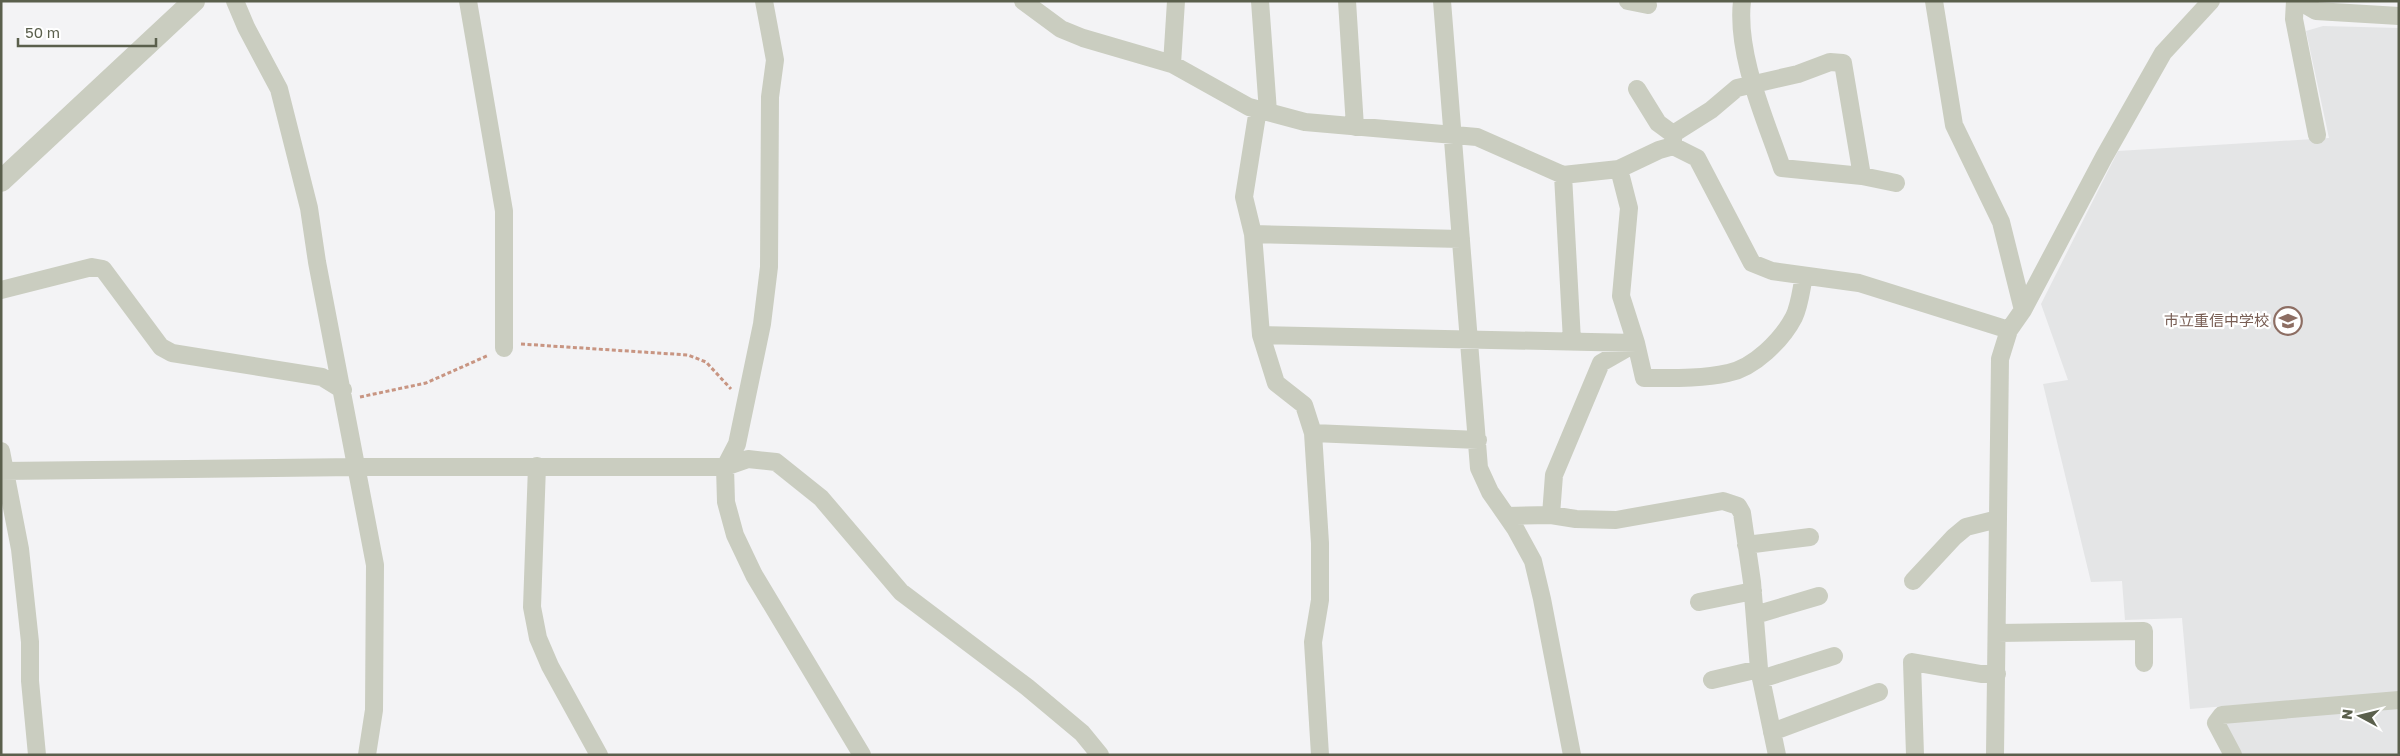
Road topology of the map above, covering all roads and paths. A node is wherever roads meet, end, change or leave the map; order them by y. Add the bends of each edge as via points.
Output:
1 (194, 1) edge
2 (236, 1) edge
3 (468, 1) edge
4 (764, 1) edge
5 (1023, 1) edge
6 (1176, 1) edge
7 (1260, 1) edge
8 (1347, 1) edge
9 (1442, 1) edge
10 (1628, 1) edge
11 (1742, 1) edge
12 (1934, 1) edge
13 (2211, 1) edge
14 (2297, 1) edge
15 (1648, 5) dead end
16 (2399, 16) edge
17 (1172, 64) junction
18 (1754, 85) junction
19 (1637, 89) dead end
20 (1263, 110) junction
21 (1355, 127) junction
22 (2317, 135) dead end
23 (1454, 137) junction
24 (1673, 140) junction
25 (1620, 169) junction
26 (1563, 175) junction
27 (1862, 176) junction
28 (1, 181) edge
29 (1896, 183) dead end
30 (1253, 234) junction
31 (1462, 239) junction
32 (1804, 276) junction
33 (1, 290) edge
34 (2023, 310) junction
35 (2009, 330) junction
36 (1261, 334) junction
37 (1470, 339) junction
38 (1572, 341) junction
39 (1636, 343) junction
40 (504, 348) junction
41 (344, 395) junction
42 (742, 414) junction
43 (1313, 433) junction
44 (1478, 440) junction
45 (1, 451) edge
46 (537, 466) junction
47 (356, 467) junction
48 (725, 467) junction
49 (3, 471) edge
50 (1552, 515) junction
51 (1507, 516) junction
52 (1998, 519) junction
53 (1810, 537) dead end
54 (1746, 544) junction
55 (1912, 581) dead end
56 (1753, 591) junction
57 (1819, 596) dead end
58 (1700, 602) dead end
59 (1754, 616) junction
60 (1997, 634) junction
61 (1834, 656) dead end
62 (2144, 662) dead end
63 (1760, 674) junction
64 (1996, 674) junction
65 (1712, 680) dead end
66 (1879, 692) dead end
67 (2399, 700) edge
68 (1772, 732) junction
69 (38, 755) edge
70 (367, 755) edge
71 (598, 755) edge
72 (862, 755) edge
73 (1100, 755) edge
74 (1320, 755) edge
75 (1572, 755) edge
76 (1777, 755) edge
77 (1915, 755) edge
78 (1995, 755) edge
79 (2233, 755) edge

1 - 28 street
2 - 41 street via 246,27 279,88 309,208
3 - 40 street via 504,211
4 - 42 street via 775,60 770,117 769,267 762,324
5 - 17 street via 1061,28 1083,38
6 - 17 street
7 - 20 street
8 - 21 street
9 - 23 street
10 - 15 street
11 - 18 street via 1740,22
12 - 34 street via 1954,125 2001,222
13 - 34 street via 2163,54
14 - 16 street via 2316,11
14 - 22 street via 2294,19
17 - 20 street via 1249,107
18 - 24 street via 1737,88
18 - 27 street via 1782,168
18 - 27 street via 1830,62 1843,63
19 - 24 street
20 - 21 street via 1305,122
20 - 30 street via 1244,197
21 - 23 street
23 - 26 street via 1477,137
23 - 31 street
24 - 25 street
24 - 32 street via 1697,158 1752,263 1772,271
25 - 26 street
25 - 39 street via 1629,208 1621,296
26 - 38 street
27 - 29 street
30 - 31 street
30 - 36 street
31 - 37 street
32 - 35 street via 1860,283
32 - 39 street via 1793,318 1776,340 1748,366 1729,373 1644,378
33 - 41 street via 92,267 103,269 161,347 172,353 322,377
34 - 35 street
35 - 52 street via 2000,358
36 - 37 street
36 - 43 street via 1276,383 1304,405
37 - 38 street
37 - 44 street
38 - 39 street
39 - 50 street via 1601,363 1554,474
40 - 41 path via 426,383
40 - 42 path via 520,344 688,355 706,362 730,386
41 - 47 street
42 - 48 street via 737,444
43 - 44 street
43 - 74 street via 1320,543 1320,600 1313,642
44 - 51 street via 1479,468 1490,492
45 - 49 street
46 - 47 street
46 - 48 street
46 - 71 street via 532,606 538,638
47 - 49 street
47 - 70 street via 375,565 374,710
48 - 72 street via 726,502 734,534 754,575
48 - 73 street via 748,459 776,462 821,498 902,592 1027,686 1082,733
49 - 69 street via 20,548
50 - 51 street
50 - 54 street via 1576,520 1616,520 1731,502 1742,513
51 - 75 street via 1533,561
52 - 55 street via 1966,527
52 - 60 street
53 - 54 street
54 - 56 street
56 - 58 street
56 - 59 street
57 - 59 street
59 - 63 street
60 - 62 street via 2144,631
60 - 64 street
61 - 63 street
63 - 65 street
63 - 68 street
64 - 77 street via 1912,662
64 - 78 street
66 - 68 street
67 - 79 street via 2222,715 2216,723
68 - 76 street

